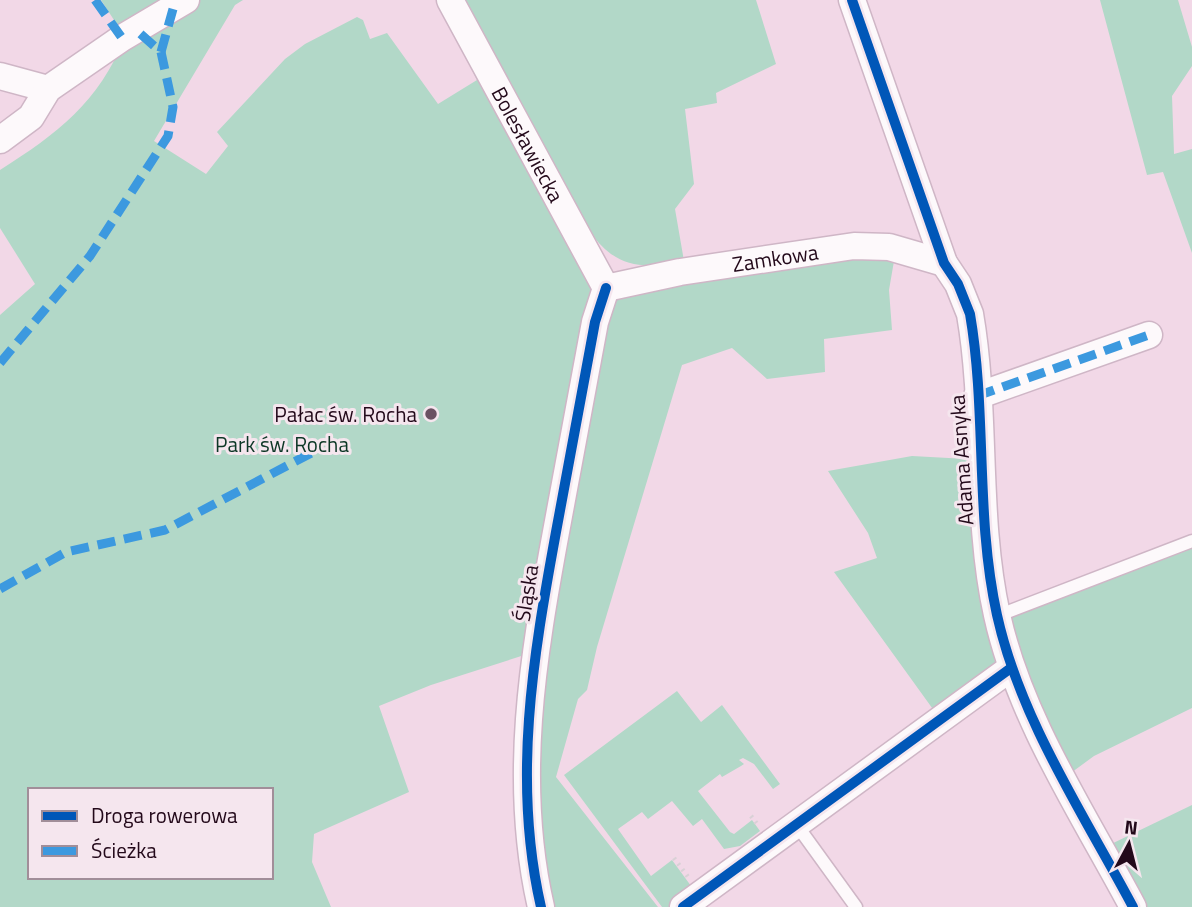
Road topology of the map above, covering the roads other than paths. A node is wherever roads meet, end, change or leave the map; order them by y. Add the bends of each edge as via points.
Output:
1 (186, 0) edge
2 (450, 0) edge
3 (852, 0) edge
4 (0, 76) edge
5 (48, 89) junction
6 (0, 140) edge
7 (944, 262) junction
8 (606, 288) junction
9 (1149, 335) dead end
10 (976, 396) junction
11 (1192, 541) edge
12 (997, 616) junction
13 (1011, 668) junction
14 (796, 824) junction
15 (690, 897) edge
16 (541, 907) edge
17 (856, 907) edge
18 (1133, 907) edge

1 - 5 street
2 - 8 street, Bolesławiecka
3 - 7 street, Adama Asnyka
4 - 5 street
5 - 6 street via 31,117
7 - 8 street, Zamkowa via 889,247 854,246
7 - 10 street, Adama Asnyka via 970,314
8 - 16 street, Śląska via 594,322 546,585 526,733 526,799
9 - 10 street
10 - 12 street, Adama Asnyka via 987,558
11 - 12 lane
12 - 13 street, Adama Asnyka
13 - 14 street
13 - 18 street, Adama Asnyka via 1038,729
14 - 15 street
14 - 17 lane

